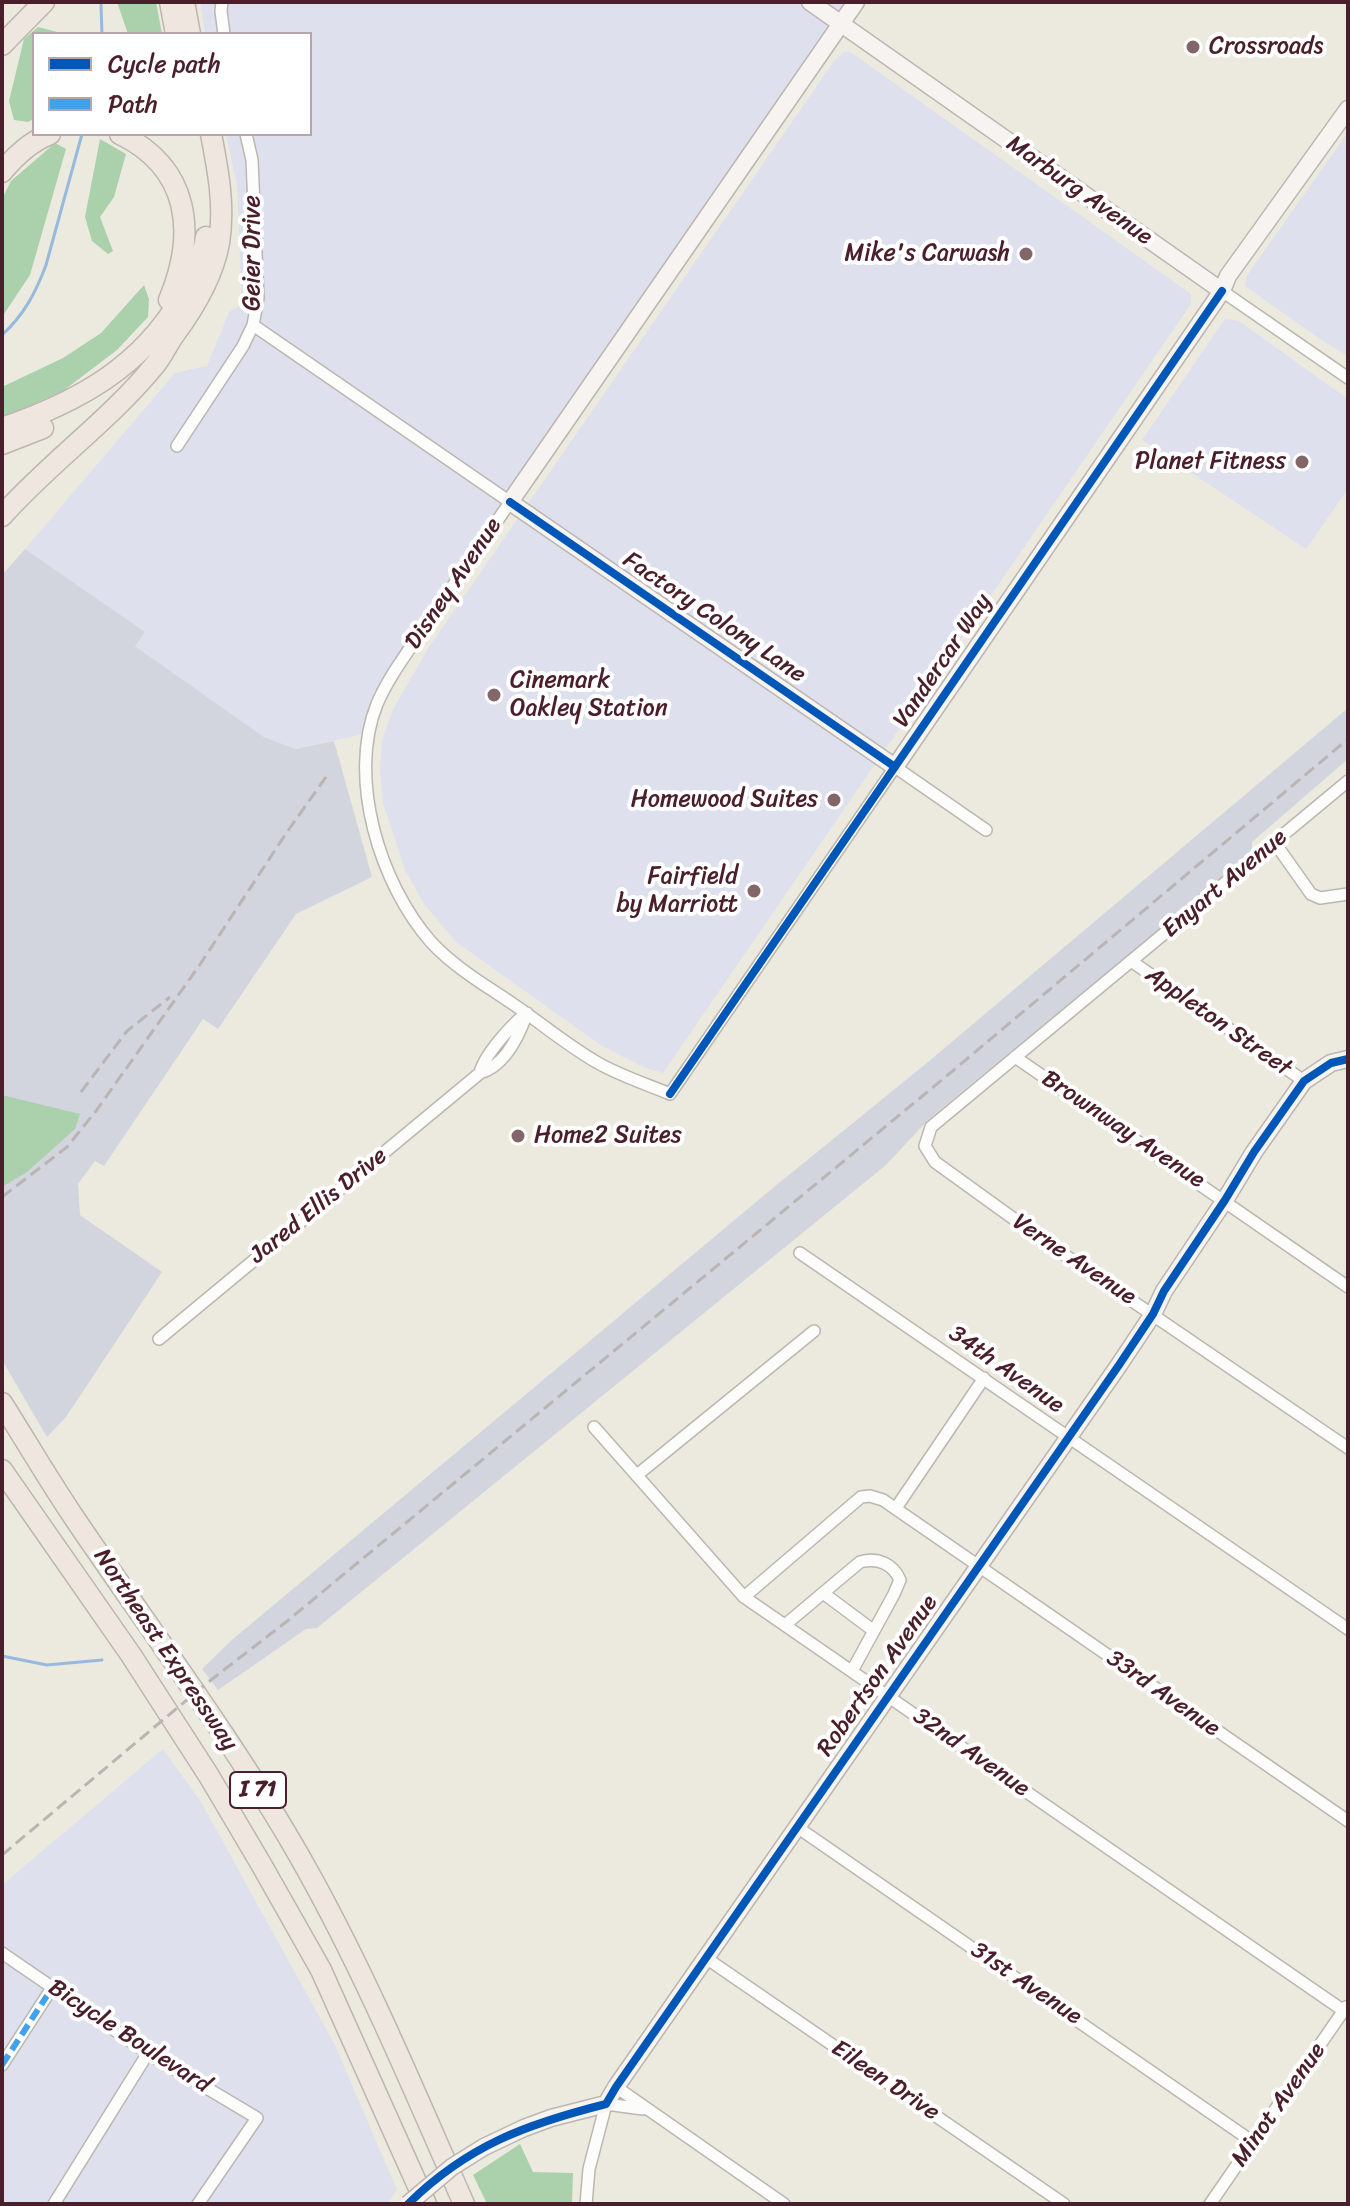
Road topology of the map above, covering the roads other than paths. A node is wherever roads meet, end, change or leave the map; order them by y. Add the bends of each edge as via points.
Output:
1 (44, 2) edge
2 (170, 2) edge
3 (184, 2) edge
4 (222, 2) edge
5 (810, 2) edge
6 (856, 2) edge
7 (841, 23) junction
8 (176, 32) edge
9 (190, 32) edge
10 (224, 32) edge
11 (2, 45) edge
12 (1348, 109) edge
13 (45, 136) edge
14 (123, 136) edge
15 (198, 136) edge
16 (211, 136) edge
17 (246, 136) edge
18 (2, 172) edge
19 (1222, 291) junction
20 (253, 325) junction
21 (170, 341) junction
22 (1348, 378) edge
23 (100, 383) junction
24 (2, 428) edge
25 (2, 444) edge
26 (177, 446) dead end
27 (510, 502) junction
28 (2, 516) edge
29 (895, 767) junction
30 (1348, 781) edge
31 (986, 830) dead end
32 (1275, 843) junction
33 (1348, 894) edge
34 (1131, 961) junction
35 (527, 1013) junction
36 (1015, 1057) junction
37 (1348, 1059) edge
38 (1304, 1081) junction
39 (670, 1094) joint
40 (925, 1146) joint
41 (1225, 1200) junction
42 (800, 1253) dead end
43 (1348, 1287) edge
44 (1153, 1314) junction
45 (814, 1331) dead end
46 (159, 1339) dead end
47 (984, 1378) junction
48 (2, 1403) edge
49 (594, 1427) dead end
50 (1068, 1438) junction
51 (1348, 1448) edge
52 (2, 1470) edge
53 (637, 1475) junction
54 (896, 1508) junction
55 (978, 1567) junction
56 (823, 1593) junction
57 (744, 1597) junction
58 (785, 1625) junction
59 (1348, 1629) edge
60 (874, 1631) junction
61 (852, 1671) junction
62 (889, 1696) junction
63 (1348, 1821) edge
64 (797, 1827) junction
65 (2, 1953) edge
66 (706, 1958) junction
67 (52, 1988) junction
68 (1346, 2008) edge
69 (148, 2053) junction
70 (2, 2065) edge
71 (616, 2087) junction
72 (606, 2104) junction
73 (645, 2109) junction
74 (1253, 2142) junction
75 (54, 2204) edge
76 (198, 2204) edge
77 (408, 2204) edge
78 (426, 2204) edge
79 (464, 2204) edge
80 (586, 2204) edge
81 (784, 2204) edge
82 (1064, 2204) edge
83 (1210, 2204) edge

1 - 11 highway
2 - 8 highway
3 - 9 highway
4 - 10 street
5 - 7 street, Marburg Avenue
6 - 7 street, Disney Avenue
7 - 19 street, Marburg Avenue
7 - 27 street, Disney Avenue
12 - 19 street, Vandercar Way
13 - 18 highway
14 - 23 highway via 150,152 175,185 183,207 184,253 158,318
15 - 23 highway via 208,200 200,260 157,334
16 - 21 highway via 222,208 219,246 203,289
17 - 20 street, Geier Drive via 258,298
19 - 22 street, Marburg Avenue
19 - 29 street, Vandercar Way
20 - 26 street, Geier Drive
20 - 27 street
21 - 25 highway via 91,404
21 - 28 highway via 122,401
23 - 24 highway via 39,416
27 - 29 street, Factory Colony Lane
27 - 35 street, Disney Avenue via 392,674 369,733 365,785 387,869 420,927 453,963
29 - 31 street, Factory Colony Lane
29 - 39 street, Vandercar Way
30 - 32 street, Enyart Avenue
32 - 33 street via 1311,894
32 - 34 street, Enyart Avenue
34 - 36 street, Enyart Avenue
34 - 38 street, Appleton Street
35 - 39 street, Disney Avenue via 597,1062
35 - 46 street, Jared Ellis Drive via 520,1033 491,1070 480,1073
36 - 40 street, Enyart Avenue via 931,1127
36 - 41 street, Brownway Avenue
37 - 38 street, Appleton Street via 1331,1063
38 - 41 street, Robertson Avenue
40 - 44 street, Verne Avenue via 935,1162
41 - 43 street, Brownway Avenue
41 - 44 street, Robertson Avenue
42 - 47 street, 34th Avenue
44 - 50 street, Robertson Avenue
44 - 51 street, Verne Avenue
45 - 53 street
47 - 50 street, 34th Avenue
47 - 54 street
48 - 79 highway, Northeast Expressway / I 71 via 301,1860 385,2025
49 - 53 street, 32nd Avenue
50 - 55 street, Robertson Avenue
50 - 59 street, 34th Avenue
52 - 78 highway, Northeast Expressway / I 71 via 131,1655 261,1864 321,1970
53 - 57 street, 32nd Avenue
54 - 55 street, 33rd Avenue
54 - 57 street via 861,1497
55 - 62 street, Robertson Avenue
55 - 63 street, 33rd Avenue
56 - 58 street
56 - 60 street
56 - 60 street via 860,1562 873,1560 896,1570 900,1580
57 - 58 street, 32nd Avenue
58 - 61 street, 32nd Avenue
60 - 61 street
61 - 62 street, 32nd Avenue
62 - 64 street, Robertson Avenue
62 - 68 street, 32nd Avenue
64 - 66 street, Robertson Avenue
64 - 74 street, 31st Avenue
65 - 67 street, Bicycle Boulevard
66 - 71 street, Robertson Avenue
66 - 82 street, Eileen Drive
67 - 69 street, Bicycle Boulevard
67 - 70 street
68 - 74 street, Minot Avenue
69 - 75 street
69 - 76 street, Bicycle Boulevard via 257,2118
71 - 72 street, Robertson Avenue
71 - 73 street
72 - 73 street
72 - 77 street, bridge via 551,2118 484,2147
72 - 80 street, Robertson Avenue
73 - 81 street
74 - 83 street, Minot Avenue

